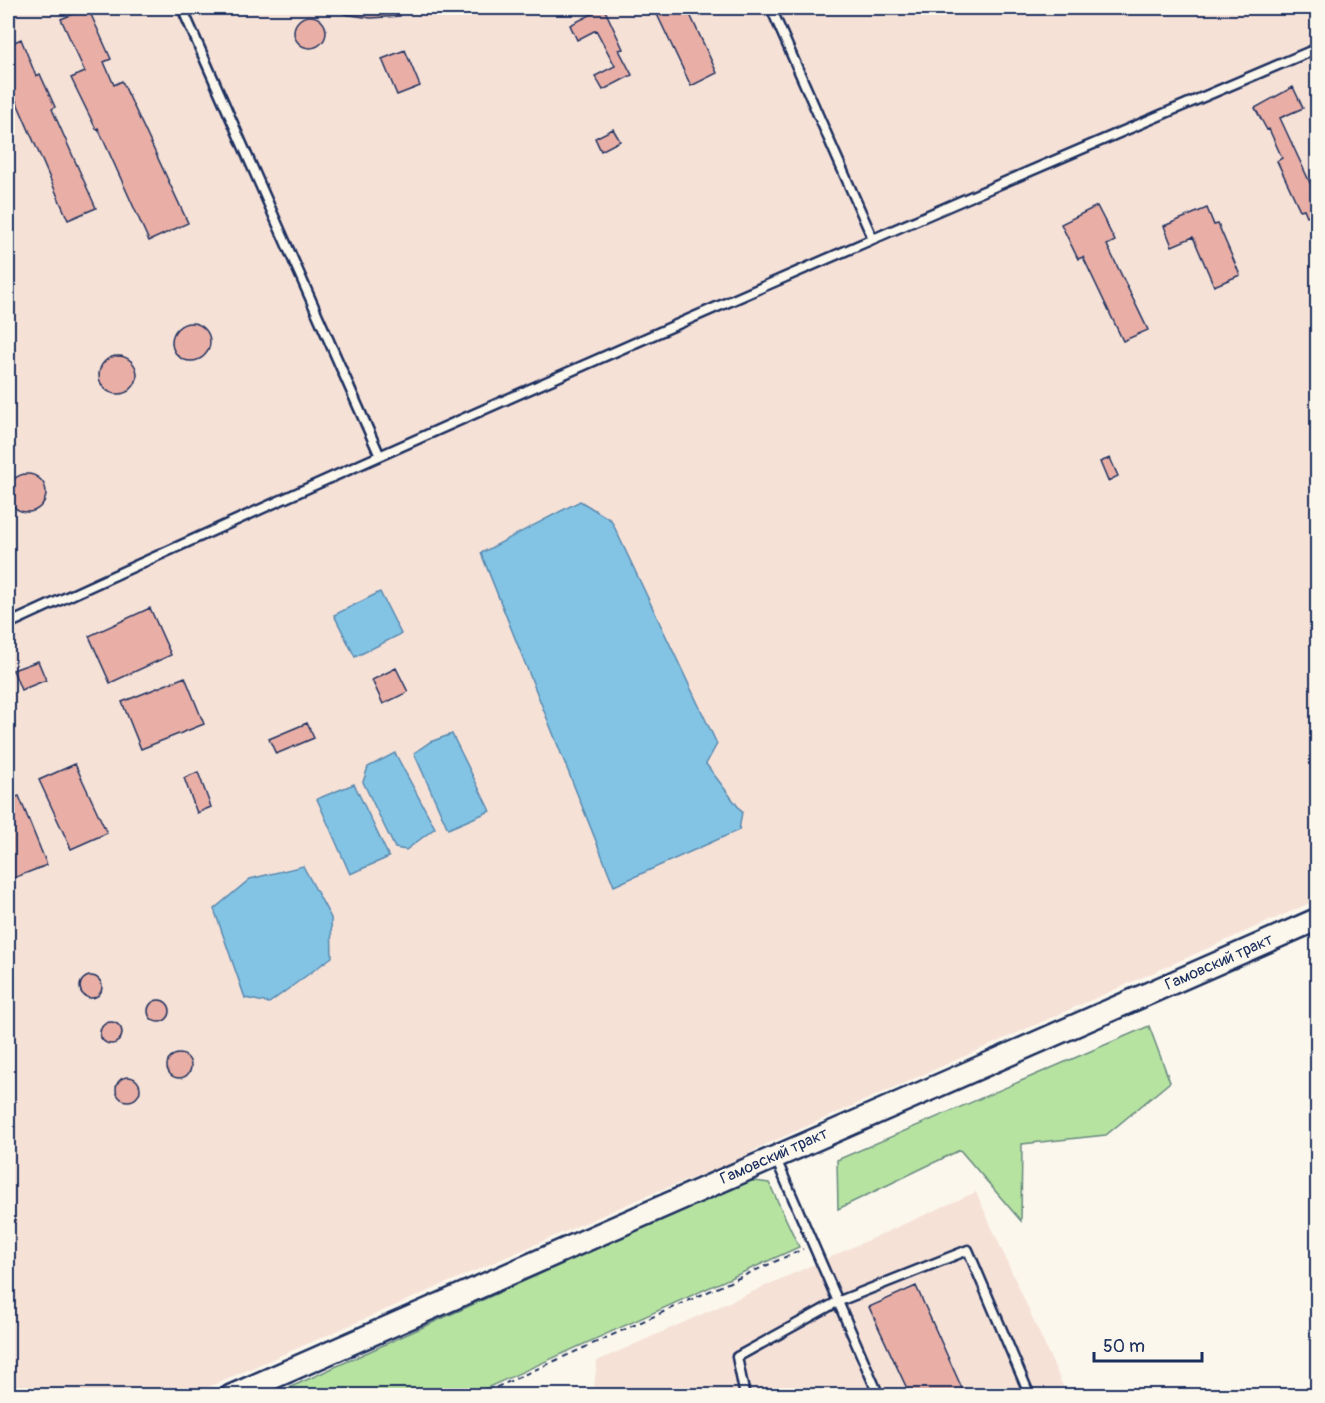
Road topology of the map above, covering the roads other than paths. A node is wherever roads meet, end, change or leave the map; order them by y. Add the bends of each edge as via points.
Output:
1 (182, 8) edge
2 (771, 8) edge
3 (1317, 48) edge
4 (872, 237) junction
5 (379, 454) junction
6 (8, 624) edge
7 (1317, 919) edge
8 (775, 1155) junction
9 (837, 1302) junction
10 (231, 1395) edge
11 (745, 1395) edge
12 (879, 1395) edge
13 (1030, 1395) edge

1 - 5 lane
2 - 4 lane
3 - 4 lane
4 - 5 lane
5 - 6 lane
7 - 8 street, Гамовский тракт
8 - 9 lane
8 - 10 street, Гамовский тракт
9 - 11 lane via 737,1357
9 - 12 lane
9 - 13 lane via 968,1250

